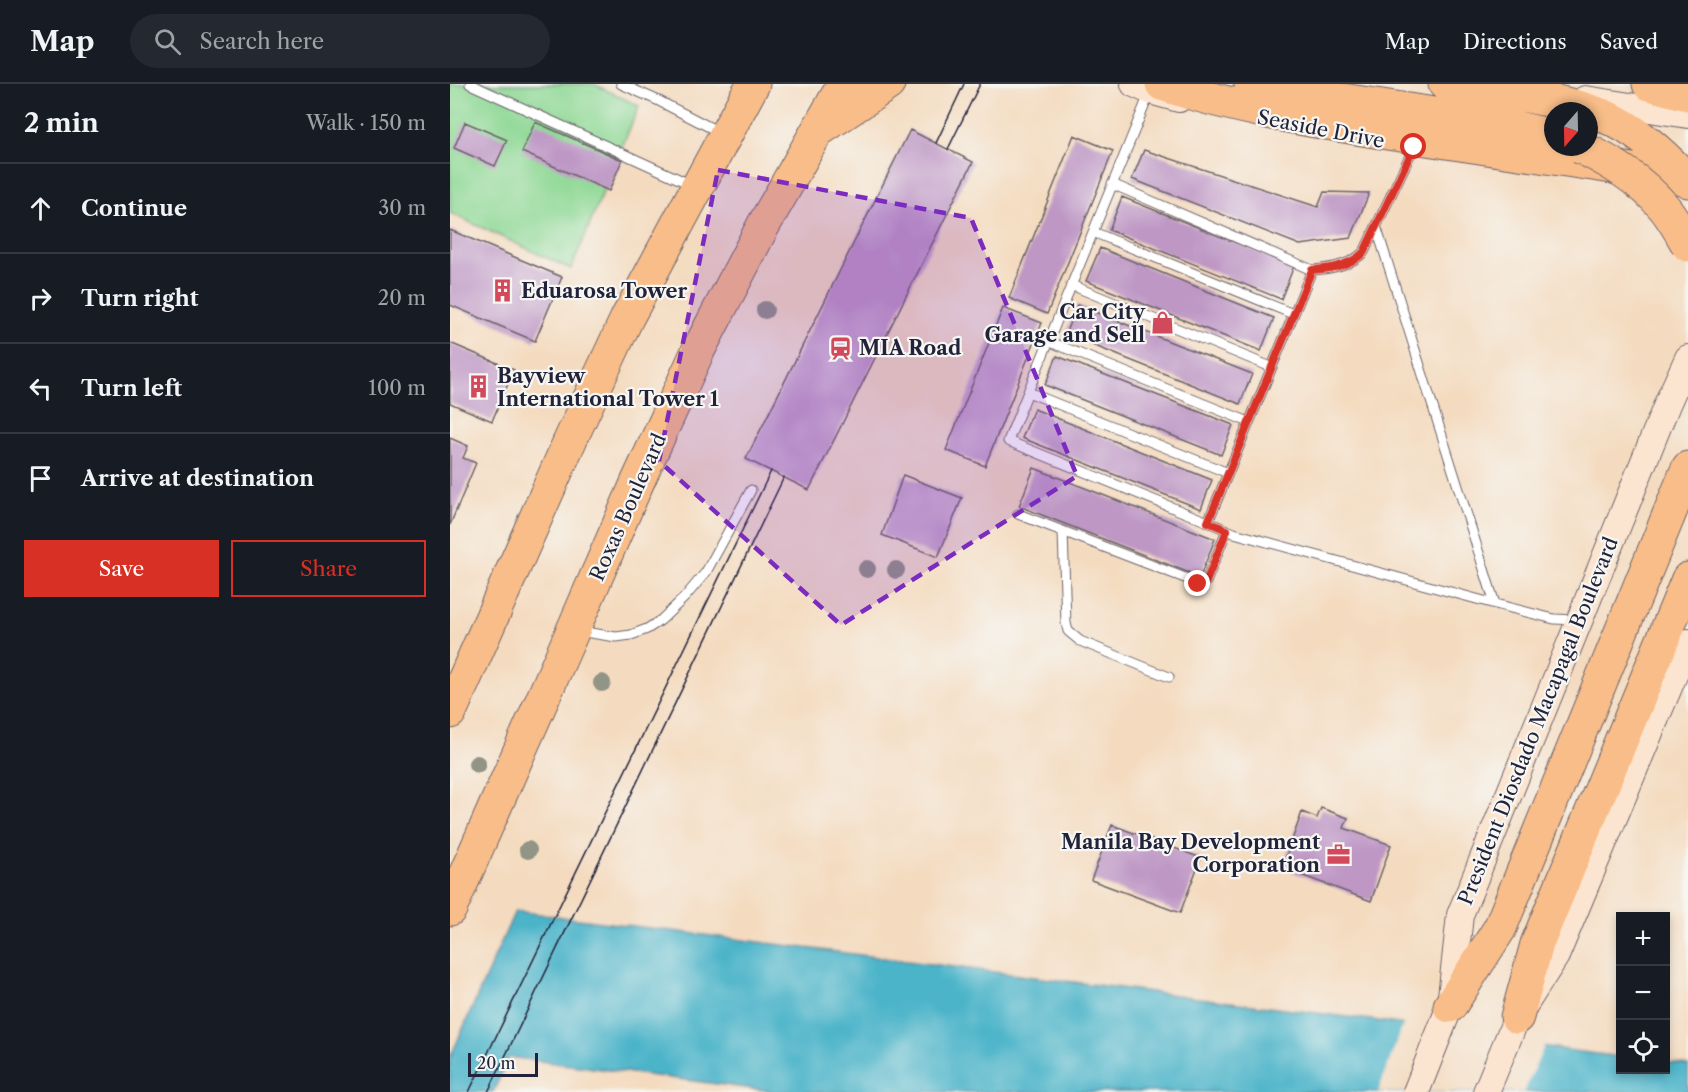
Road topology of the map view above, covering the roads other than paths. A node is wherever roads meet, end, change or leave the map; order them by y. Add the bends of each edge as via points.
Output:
1 (470, 84) edge
2 (621, 84) edge
3 (844, 84) edge
4 (888, 84) edge
5 (1251, 84) edge
6 (1445, 84) edge
7 (1490, 84) edge
8 (1649, 84) edge
9 (751, 86) edge
10 (1149, 86) edge
11 (1688, 110) edge
12 (815, 132) junction
13 (1544, 134) edge
14 (725, 135) junction
15 (1414, 147) junction
16 (1597, 156) edge
17 (1688, 180) edge
18 (1112, 184) junction
19 (697, 187) junction
20 (1688, 194) edge
21 (1376, 226) junction
22 (1093, 232) junction
23 (1688, 244) edge
24 (1312, 270) junction
25 (1071, 285) junction
26 (1293, 314) junction
27 (1048, 341) junction
28 (1688, 358) edge
29 (1271, 367) junction
30 (1028, 392) junction
31 (1249, 422) junction
32 (1688, 468) edge
33 (1228, 473) junction
34 (751, 490) dead end
35 (1018, 514) dead end
36 (1208, 522) junction
37 (1227, 530) junction
38 (1063, 531) junction
39 (1688, 579) edge
40 (1495, 604) junction
41 (1579, 620) junction
42 (573, 630) junction
43 (1688, 642) edge
44 (1169, 677) dead end
45 (450, 712) edge
46 (450, 909) edge
47 (1448, 1012) junction
48 (1515, 1022) junction
49 (1416, 1092) edge
50 (1486, 1092) edge

1 - 19 lane
2 - 14 lane
3 - 12 highway, Roxas Boulevard
4 - 12 highway
5 - 13 highway
6 - 17 highway via 1597,113 1647,142
7 - 11 main road
8 - 11 highway
9 - 14 highway
10 - 15 main road, Seaside Drive via 1209,108
10 - 17 highway, bridge via 1289,116
10 - 18 lane
12 - 42 highway, Roxas Boulevard via 698,351
14 - 19 highway
15 - 20 main road, Seaside Drive
15 - 21 lane
16 - 23 highway, bridge via 1644,187 1662,205
18 - 22 lane
18 - 24 lane
19 - 45 highway via 622,329
21 - 24 lane via 1359,257
21 - 40 lane
22 - 25 lane
22 - 26 lane
24 - 26 lane
25 - 27 lane
25 - 29 lane
26 - 29 lane
27 - 30 lane
27 - 31 lane
28 - 41 main road, President Diosdado Macapagal Boulevard
29 - 31 lane
30 - 33 lane
30 - 36 lane via 1008,441
31 - 33 lane
32 - 47 highway via 1500,928
33 - 36 lane
34 - 42 lane via 706,572 661,620 647,629 616,637
35 - 38 lane
36 - 37 lane
37 - 38 lane via 1206,582 1198,584
37 - 40 lane
38 - 44 lane via 1068,631 1080,641
39 - 48 highway via 1537,944
40 - 41 lane via 1554,619
41 - 47 main road, President Diosdado Macapagal Boulevard via 1460,915
42 - 46 highway, Roxas Boulevard
43 - 48 main road via 1557,956
47 - 49 main road, President Diosdado Macapagal Boulevard
48 - 50 main road

